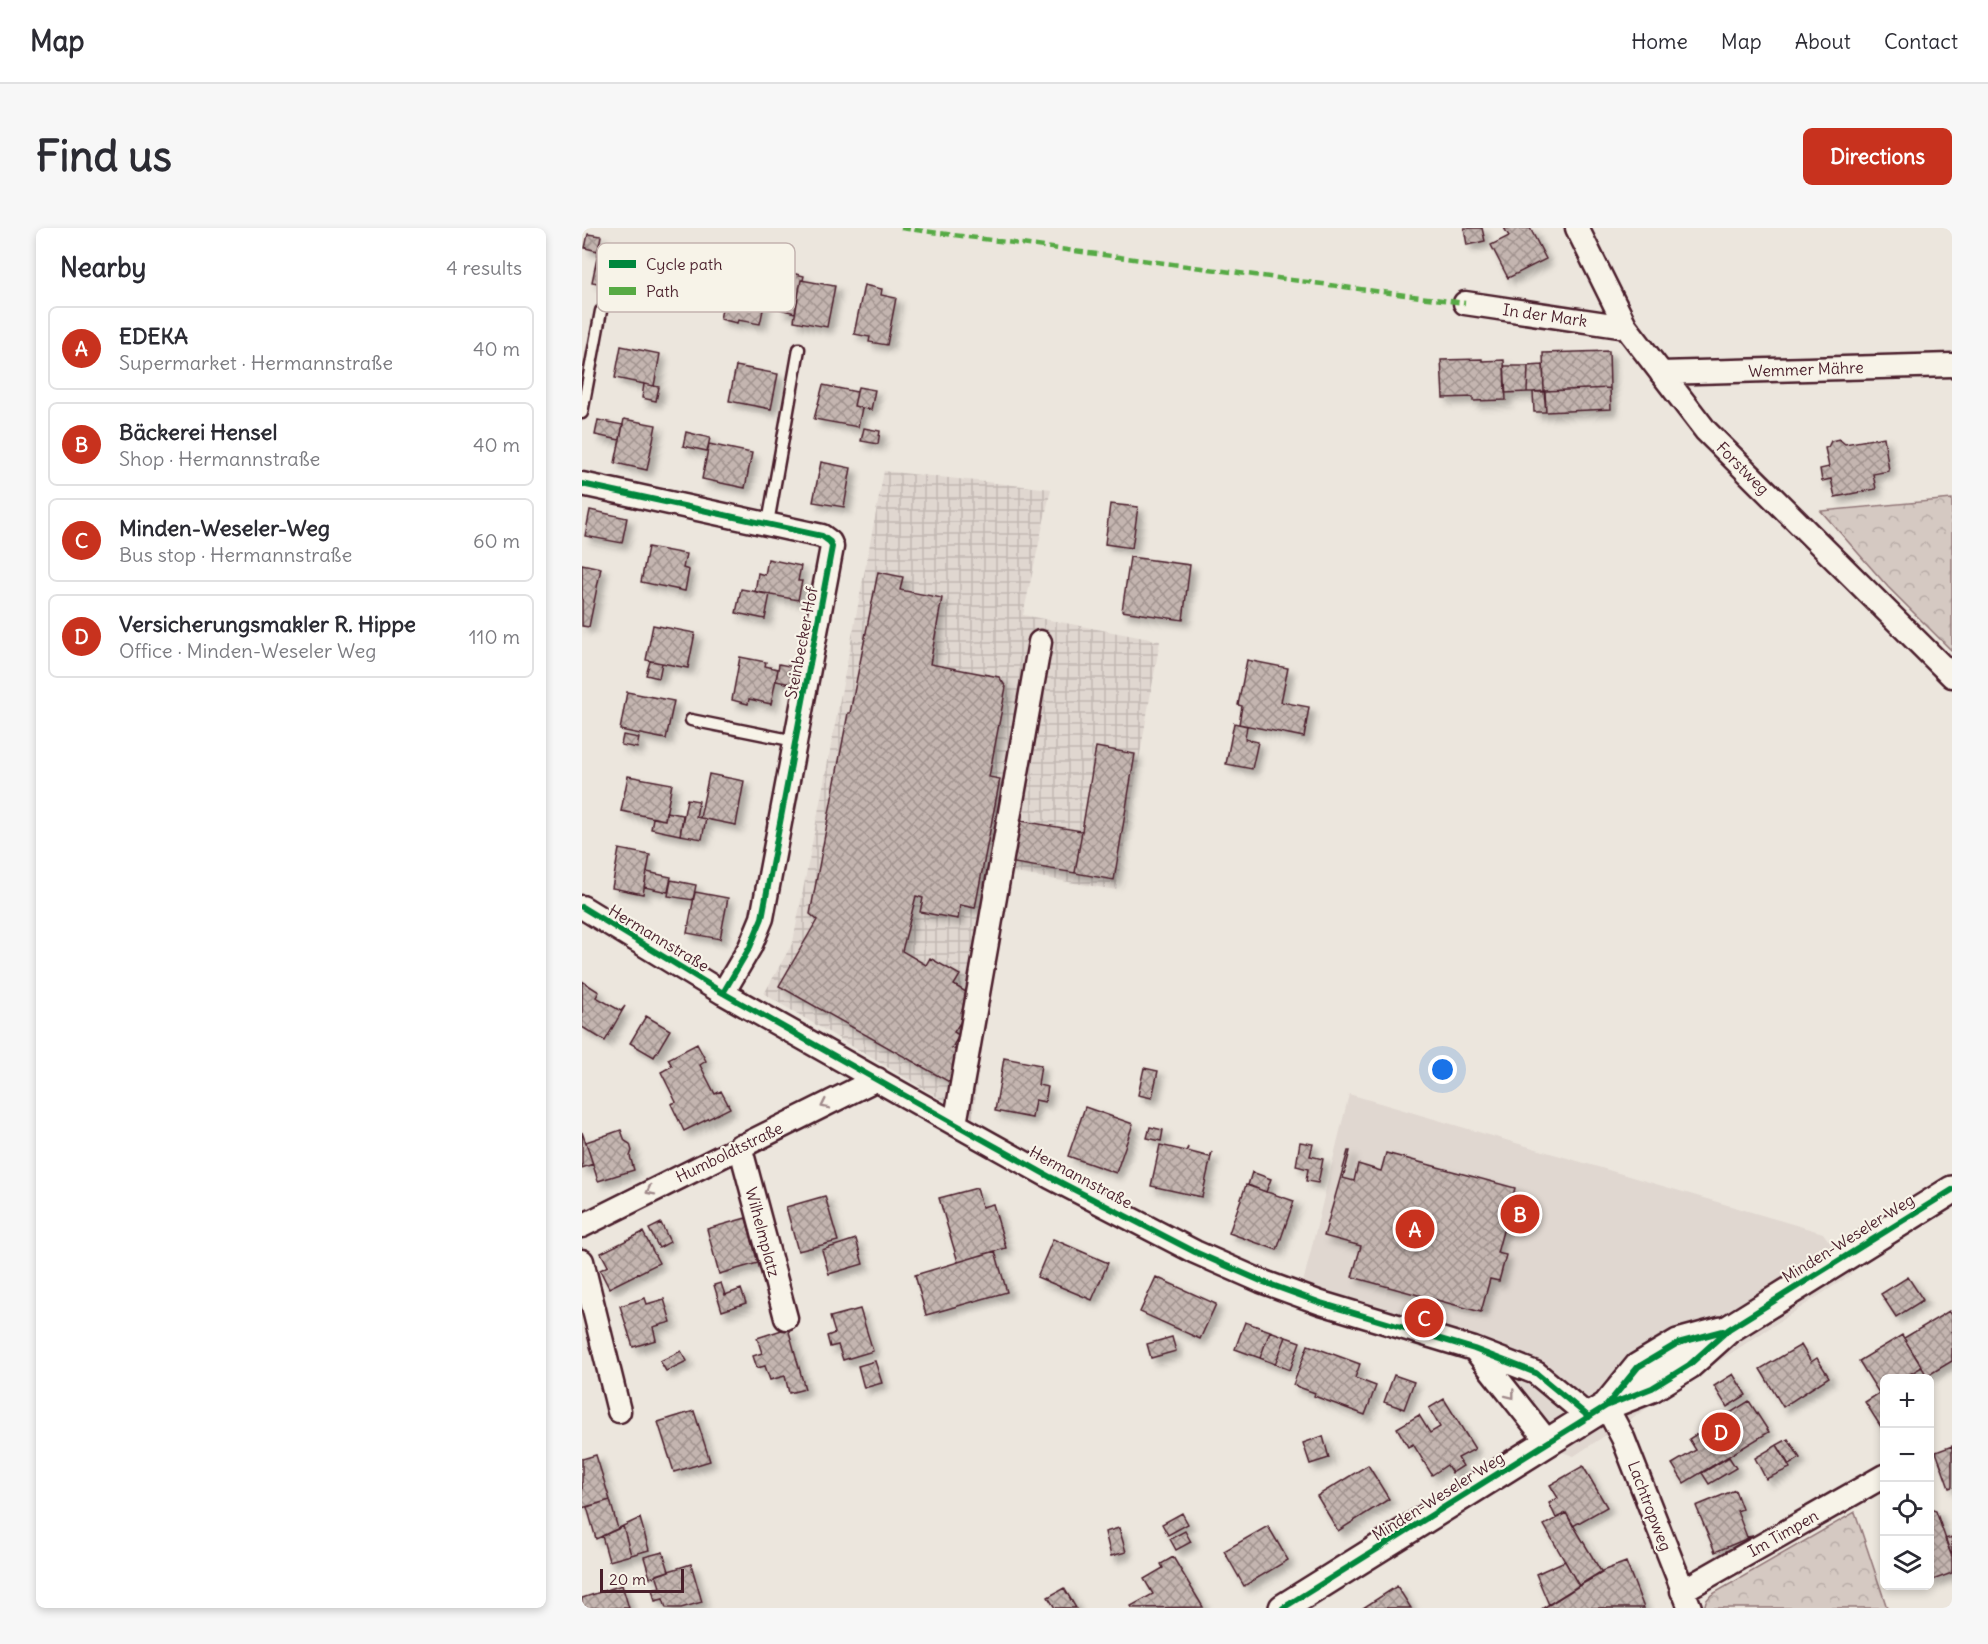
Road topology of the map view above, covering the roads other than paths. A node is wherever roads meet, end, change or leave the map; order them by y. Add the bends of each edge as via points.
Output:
1 (1577, 228) edge
2 (1465, 303) dead end
3 (601, 312) edge
4 (1626, 327) junction
5 (799, 349) dead end
6 (1952, 365) edge
7 (1661, 373) junction
8 (582, 412) edge
9 (582, 484) edge
10 (768, 523) junction
11 (1040, 642) dead end
12 (1952, 676) edge
13 (691, 720) dead end
14 (795, 741) junction
15 (582, 908) edge
16 (723, 993) junction
17 (877, 1079) junction
18 (955, 1124) junction
19 (740, 1146) junction
20 (1952, 1190) edge
21 (582, 1226) edge
22 (582, 1261) edge
23 (786, 1318) dead end
24 (1474, 1349) junction
25 (619, 1411) dead end
26 (1598, 1412) junction
27 (1548, 1442) junction
28 (1880, 1478) edge
29 (1686, 1599) edge
30 (1283, 1608) edge

1 - 4 street, Forstweg
2 - 4 street, In der Mark
3 - 8 lane
4 - 7 street, Forstweg
5 - 10 lane
6 - 7 street, Wemmer Mähre
7 - 12 street, Forstweg via 1706,431
9 - 10 street, Steinbecker Hof
10 - 14 street, Steinbecker Hof via 822,536 832,547
11 - 18 street
13 - 14 lane
14 - 16 street, Steinbecker Hof via 762,918
15 - 16 street, Hermannstraße
16 - 17 street, Hermannstraße
17 - 18 street, Hermannstraße
17 -> 19 street, Humboldtstraße
18 - 24 street, Hermannstraße via 1195,1252 1261,1281
19 -> 21 street, Humboldtstraße
19 - 23 street, Wilhelmplatz
20 - 26 street, Minden-Weseler Weg via 1729,1329 1678,1343 1638,1367
22 - 25 street
24 - 26 street, Hermannstraße via 1536,1373
24 -> 27 street
26 - 27 street, Minden-Weseler Weg
26 - 29 street, Lachtropweg via 1623,1438
27 - 30 street, Minden-Weseler Weg
28 - 29 street, Im Timpen

